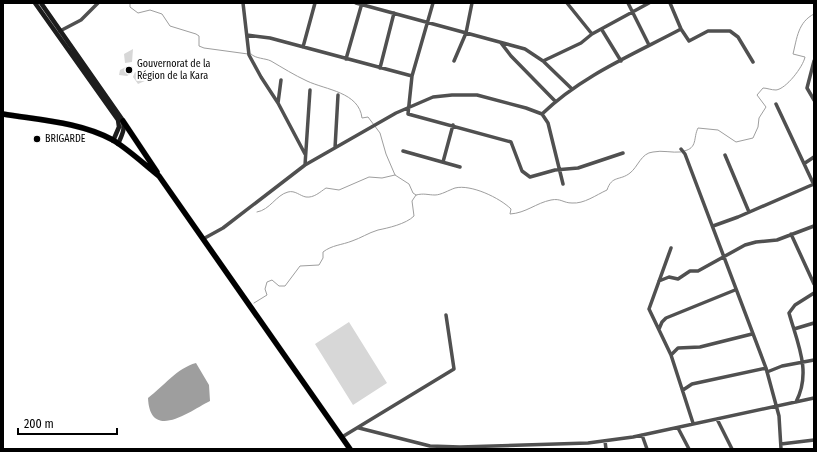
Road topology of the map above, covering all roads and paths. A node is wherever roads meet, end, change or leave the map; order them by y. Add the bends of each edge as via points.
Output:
1 (35, 3) edge
2 (41, 3) edge
3 (98, 3) edge
4 (243, 3) edge
5 (314, 3) edge
6 (356, 3) edge
7 (433, 3) edge
8 (472, 3) edge
9 (567, 3) edge
10 (628, 3) edge
11 (649, 3) edge
12 (670, 3) edge
13 (361, 4) edge
14 (633, 11) junction
15 (394, 13) junction
16 (428, 21) junction
17 (681, 29) junction
18 (602, 30) junction
19 (60, 31) junction
20 (466, 33) junction
21 (592, 34) junction
22 (247, 35) junction
23 (500, 43) junction
24 (649, 45) junction
25 (303, 46) junction
26 (346, 59) junction
27 (454, 61) dead end
28 (543, 61) junction
29 (620, 61) junction
30 (814, 61) edge
31 (754, 62) dead end
32 (380, 68) junction
33 (412, 76) junction
34 (281, 80) dead end
35 (95, 84) junction
36 (572, 89) junction
37 (310, 90) dead end
38 (338, 95) dead end
39 (814, 100) edge
40 (555, 101) junction
41 (278, 103) junction
42 (776, 104) dead end
43 (408, 107) junction
44 (3, 114) edge
45 (542, 114) junction
46 (123, 121) junction
47 (453, 125) junction
48 (116, 142) junction
49 (335, 148) junction
50 (681, 149) dead end
51 (403, 152) dead end
52 (622, 153) dead end
53 (305, 154) junction
54 (725, 155) dead end
55 (814, 157) edge
56 (443, 162) junction
57 (805, 163) junction
58 (305, 165) junction
59 (460, 167) dead end
60 (559, 169) junction
61 (159, 176) junction
62 (563, 184) dead end
63 (814, 185) edge
64 (749, 212) junction
65 (713, 226) junction
66 (814, 226) edge
67 (792, 234) junction
68 (203, 239) junction
69 (671, 248) dead end
70 (723, 257) junction
71 (659, 281) junction
72 (814, 284) edge
73 (735, 290) junction
74 (814, 293) edge
75 (446, 315) dead end
76 (814, 323) edge
77 (794, 329) junction
78 (659, 330) junction
79 (752, 334) junction
80 (671, 355) junction
81 (814, 360) edge
82 (803, 361) junction
83 (766, 370) junction
84 (683, 390) junction
85 (814, 398) edge
86 (796, 402) junction
87 (777, 407) junction
88 (717, 419) junction
89 (693, 423) junction
90 (359, 428) junction
91 (678, 428) junction
92 (642, 435) junction
93 (342, 437) junction
94 (814, 440) edge
95 (605, 441) junction
96 (781, 444) junction
97 (350, 449) edge
98 (606, 449) edge
99 (647, 449) edge
100 (689, 449) edge
101 (732, 449) edge
102 (781, 449) edge

1 - 35 main road
2 - 19 main road
3 - 19 street via 81,20
4 - 22 street
5 - 25 street
6 - 13 street
7 - 16 street
8 - 20 street
9 - 21 street
10 - 14 street
11 - 14 street
12 - 17 street
13 - 15 street
13 - 26 street
14 - 18 street
14 - 24 street
15 - 16 street
15 - 32 street
16 - 20 street
16 - 33 street
17 - 24 street
17 - 31 street via 689,41 708,31 730,30 738,37
18 - 21 street
18 - 29 street
19 - 35 main road
20 - 23 street
20 - 27 street
21 - 28 street via 581,43
22 - 25 street
22 - 41 street via 249,54
23 - 28 street via 525,49
23 - 40 street
24 - 29 street
25 - 26 street
26 - 32 street
28 - 36 street
29 - 36 street
30 - 39 street via 807,88
32 - 33 street
33 - 43 street
34 - 41 street
35 - 46 main road
35 - 48 main road via 119,123
36 - 40 street
37 - 53 street
38 - 49 street
40 - 45 street
41 - 53 street
42 - 57 street
43 - 45 street via 433,97 467,94
43 - 47 street via 408,114
43 - 49 street
44 - 48 highway via 71,126
45 - 60 street via 548,122
46 - 48 main road via 123,133
46 - 61 highway
47 - 56 street
47 - 60 street via 511,142 522,171 530,177
48 - 61 highway
49 - 58 street
50 - 65 street
51 - 56 street
52 - 60 street via 578,168
53 - 58 street
54 - 64 street
55 - 57 street
56 - 59 street
57 - 63 street
58 - 68 street via 223,228
60 - 62 street
61 - 68 highway
63 - 64 street
64 - 65 street
65 - 70 street
66 - 67 street
67 - 70 street via 777,240 756,242
67 - 72 street
68 - 93 highway
69 - 71 street
70 - 71 street via 678,279 669,277
70 - 73 street
71 - 78 street via 649,309
73 - 78 street via 666,318
73 - 79 street
74 - 77 street via 795,305 789,313
75 - 90 street via 454,369
76 - 77 street
77 - 82 street
78 - 80 street
79 - 80 street via 700,347 678,348
79 - 83 street
80 - 84 street
81 - 82 street
82 - 83 street
82 - 86 street via 802,380
83 - 84 street via 692,384
83 - 87 street
84 - 89 street
85 - 86 street
86 - 87 street
87 - 88 street
87 - 96 street
88 - 89 street
88 - 101 street
89 - 91 street
90 - 93 street
90 - 95 street via 430,446 468,447
91 - 92 street
91 - 100 street
92 - 95 street
92 - 99 street
93 - 97 highway
94 - 96 street
95 - 98 street
96 - 102 street

